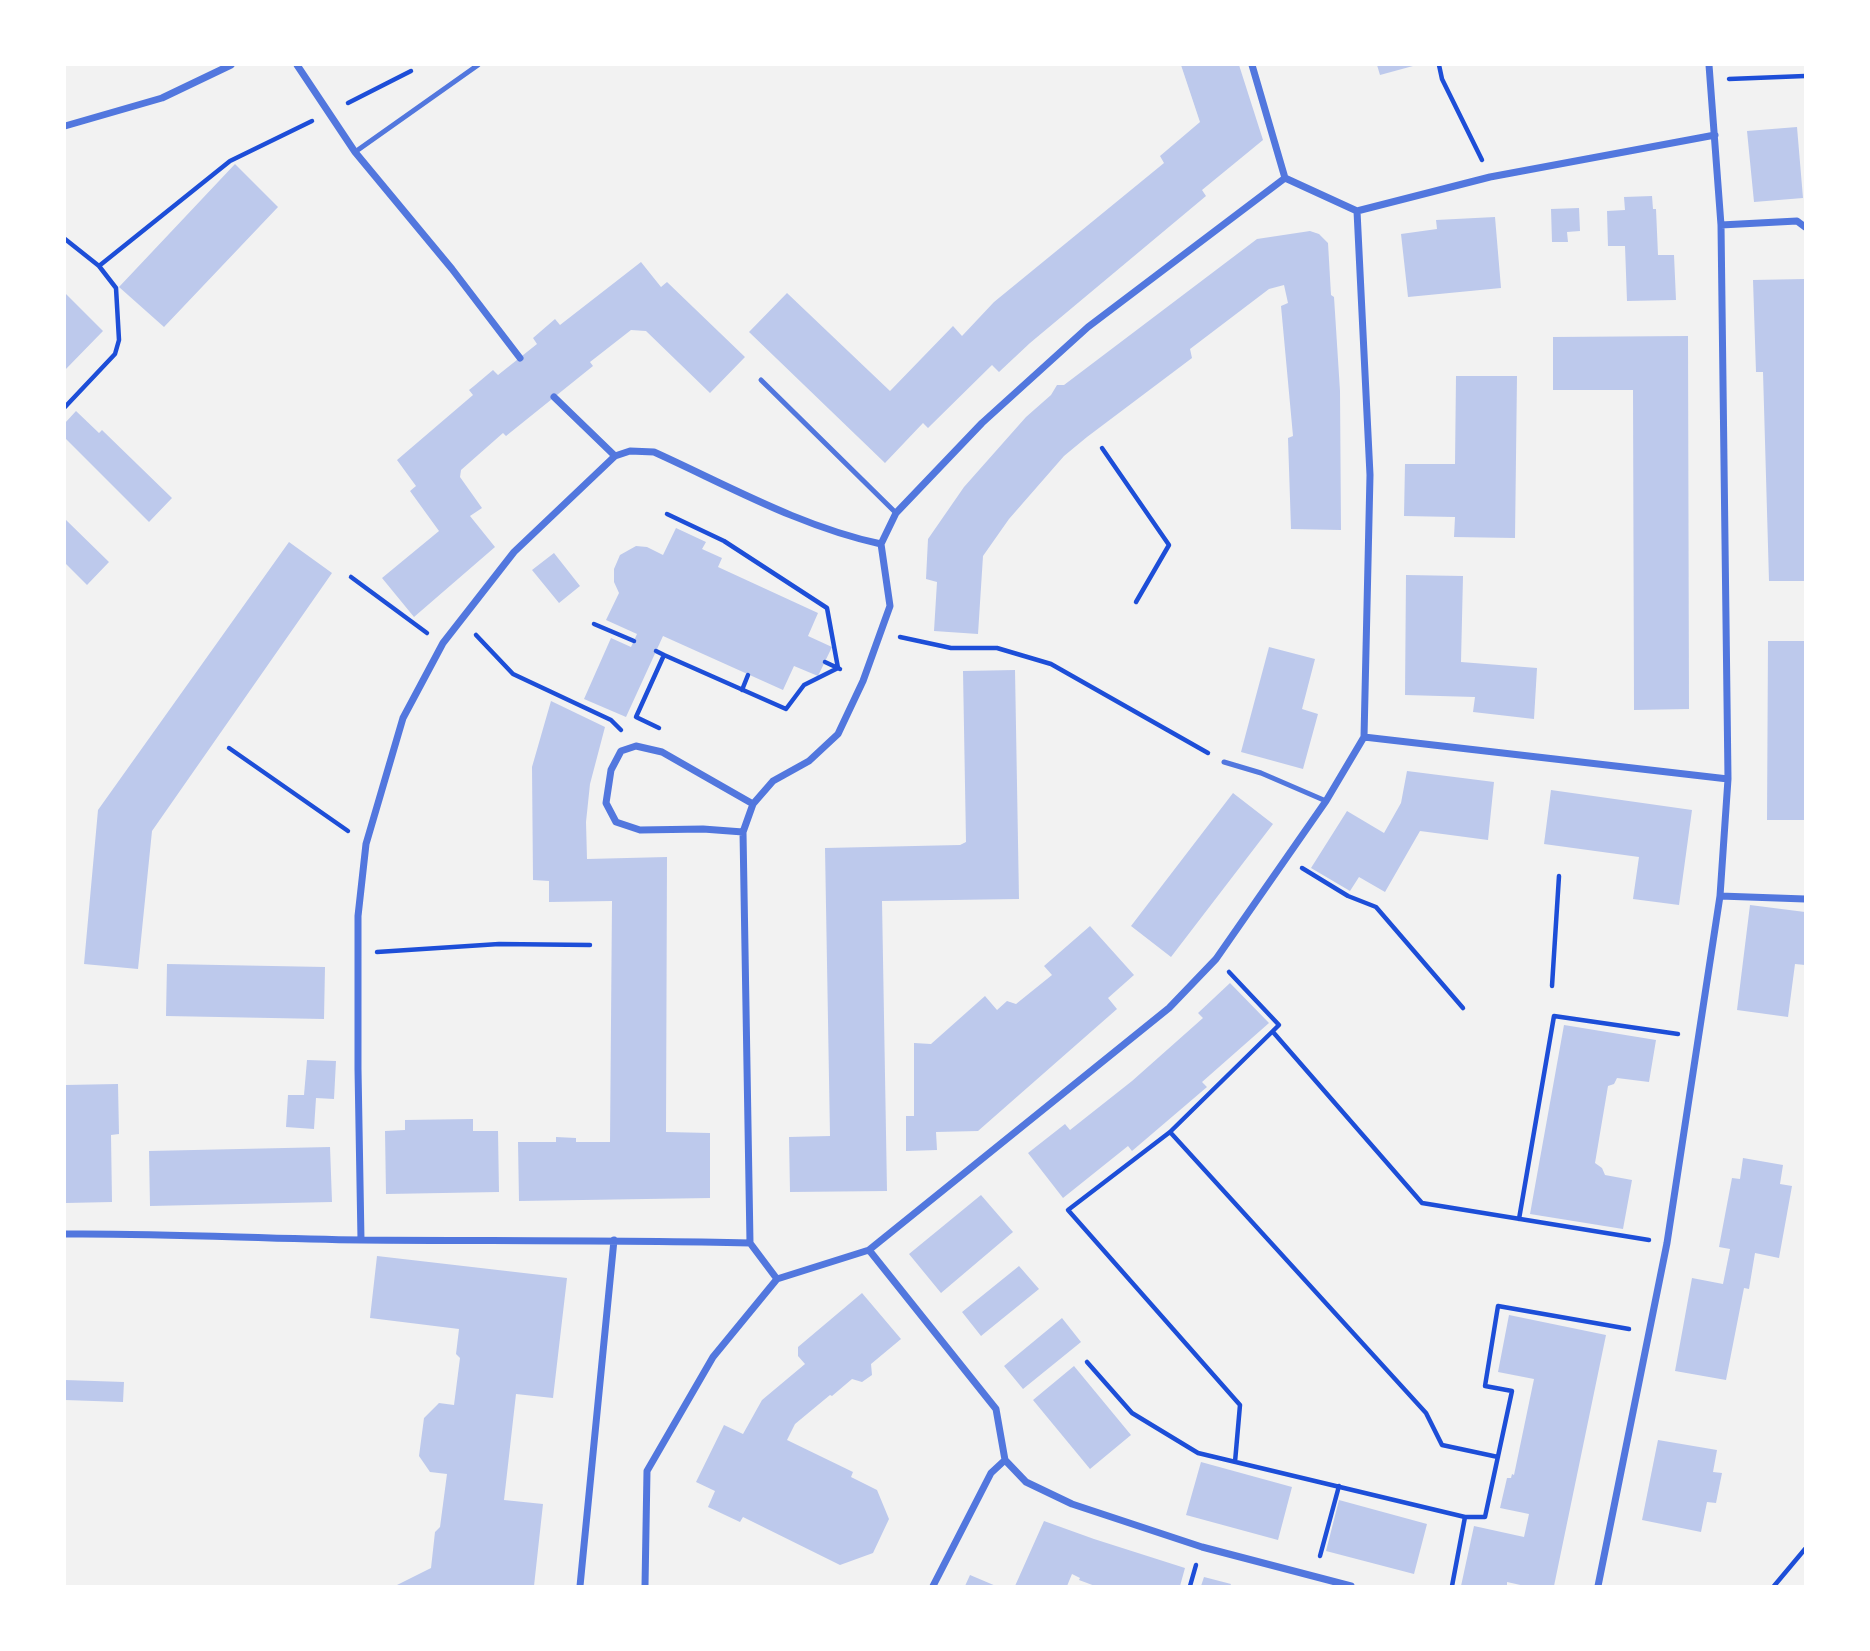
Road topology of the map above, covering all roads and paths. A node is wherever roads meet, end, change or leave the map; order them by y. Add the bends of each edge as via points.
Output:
1 (231, 65) edge
2 (297, 65) edge
3 (478, 65) edge
4 (1252, 65) edge
5 (1439, 65) edge
6 (1709, 65) edge
7 (411, 71) dead end
8 (1805, 76) edge
9 (1710, 80) junction
10 (329, 113) junction
11 (65, 126) edge
12 (1716, 135) junction
13 (355, 152) junction
14 (1490, 177) junction
15 (1285, 178) junction
16 (1357, 211) junction
17 (1721, 225) junction
18 (1805, 226) edge
19 (65, 239) edge
20 (99, 266) junction
21 (520, 358) dead end
22 (761, 380) dead end
23 (554, 397) dead end
24 (65, 407) edge
25 (1102, 448) dead end
26 (615, 456) junction
27 (895, 513) junction
28 (667, 514) dead end
29 (881, 544) junction
30 (351, 577) dead end
31 (1136, 602) dead end
32 (461, 620) junction
33 (594, 624) dead end
34 (419, 626) dead end
35 (880, 633) junction
36 (634, 641) dead end
37 (656, 651) dead end
38 (664, 655) junction
39 (825, 662) dead end
40 (838, 668) junction
41 (748, 675) dead end
42 (741, 690) junction
43 (605, 717) dead end
44 (659, 728) dead end
45 (1364, 737) junction
46 (229, 748) dead end
47 (1224, 762) joint
48 (1728, 779) junction
49 (1326, 801) junction
50 (753, 804) junction
51 (743, 832) junction
52 (366, 844) junction
53 (1286, 859) junction
54 (1559, 876) dead end
55 (1720, 896) junction
56 (1805, 899) edge
57 (590, 945) dead end
58 (387, 950) dead end
59 (1216, 959) junction
60 (1552, 986) dead end
61 (1463, 1008) dead end
62 (1273, 1032) junction
63 (1700, 1038) junction
64 (1170, 1132) junction
65 (1519, 1219) junction
66 (65, 1234) edge
67 (361, 1240) junction
68 (614, 1240) junction
69 (750, 1243) junction
70 (1667, 1243) junction
71 (869, 1250) junction
72 (777, 1279) junction
73 (1650, 1332) junction
74 (1087, 1362) dead end
75 (1498, 1457) junction
76 (1005, 1460) junction
77 (1235, 1462) junction
78 (1339, 1486) junction
79 (1465, 1517) junction
80 (1805, 1549) edge
81 (1315, 1577) junction
82 (580, 1586) edge
83 (645, 1586) edge
84 (933, 1586) edge
85 (1351, 1586) edge
86 (1452, 1586) edge
87 (1598, 1586) edge
88 (1774, 1586) edge

1 - 11 street via 162,98
2 - 10 street
3 - 13 lane
4 - 15 street
5 - 14 path
6 - 9 street
7 - 10 path
8 - 9 path
9 - 12 street
10 - 13 street
10 - 20 path via 230,161
12 - 14 street
12 - 17 street
13 - 21 street
14 - 16 street
15 - 16 street
15 - 27 street via 1088,327 982,423
16 - 45 street via 1370,475
17 - 18 street via 1797,221
17 - 48 street
19 - 20 path
20 - 24 path via 116,288 116,354
22 - 27 lane
23 - 26 street
25 - 31 path via 1169,545
26 - 29 street via 653,452 811,523
26 - 32 street via 514,552
27 - 29 street
28 - 40 path via 724,541 827,608
29 - 35 street via 890,606
30 - 34 path
32 - 43 path via 513,674
32 - 52 street via 443,643 403,718
33 - 36 path
35 - 47 path via 951,648 997,648 1051,664
35 - 50 street via 838,734 809,761 774,780
37 - 38 path
38 - 42 path
38 - 44 path via 636,717
39 - 40 path
40 - 42 path via 804,685 786,709
41 - 42 path
45 - 48 street
45 - 49 street
46 - 52 path
47 - 49 lane
48 - 55 street
49 - 53 street
50 - 51 street
50 - 51 street via 662,751 636,746 621,751 611,770 606,803 616,822 640,830
51 - 69 street
52 - 67 street via 358,916
53 - 59 street
53 - 61 path via 1348,896 1376,906
54 - 60 path
55 - 56 street
55 - 63 street
57 - 58 path
59 - 62 path via 1279,1025
59 - 71 street via 1169,1008
62 - 64 path
62 - 65 path via 1422,1203
63 - 65 path via 1554,1016
63 - 70 street
64 - 75 path via 1426,1413 1442,1444
64 - 77 path via 1068,1210 1240,1405
65 - 70 path
66 - 67 street
67 - 68 street
68 - 69 street
68 - 82 street
69 - 72 street
70 - 73 street
71 - 72 street
71 - 76 street via 996,1409
72 - 83 street via 713,1357 646,1471
73 - 75 path via 1498,1306 1485,1386 1512,1391
73 - 87 street
74 - 77 path via 1132,1413 1198,1453
75 - 79 path via 1485,1517
76 - 81 street via 1026,1482 1072,1504 1202,1547
76 - 84 street via 990,1473
77 - 78 path
78 - 79 path
78 - 81 path
79 - 86 path
80 - 88 path
81 - 85 street

